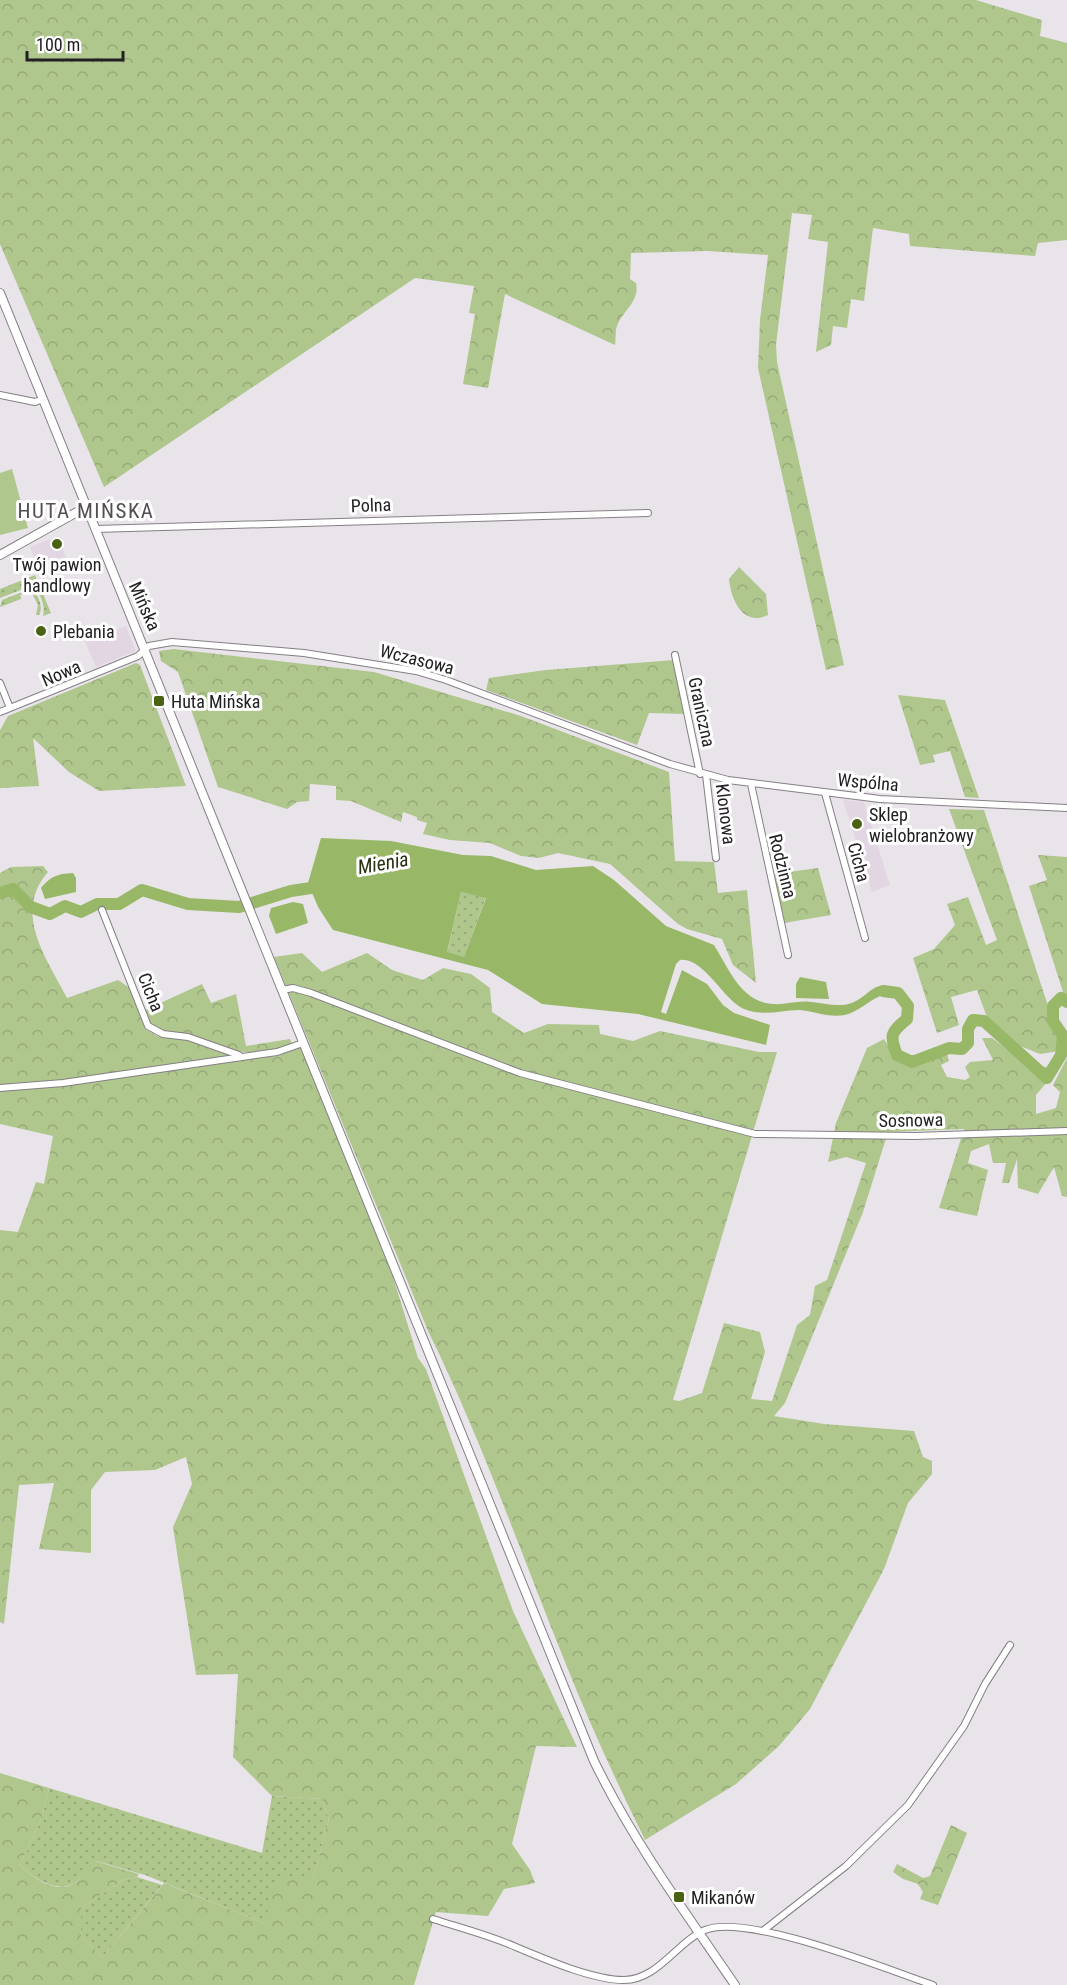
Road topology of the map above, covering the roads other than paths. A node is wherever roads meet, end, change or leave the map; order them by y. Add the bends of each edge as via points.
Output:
1 (0, 294) edge
2 (0, 395) edge
3 (43, 399) junction
4 (86, 507) junction
5 (648, 513) dead end
6 (95, 529) junction
7 (0, 555) edge
8 (146, 650) junction
9 (675, 655) dead end
10 (0, 683) edge
11 (10, 708) junction
12 (0, 712) edge
13 (670, 764) joint
14 (703, 774) junction
15 (751, 784) junction
16 (825, 794) junction
17 (1067, 808) edge
18 (716, 858) dead end
19 (102, 910) dead end
20 (865, 938) dead end
21 (788, 955) dead end
22 (282, 990) junction
23 (303, 1043) junction
24 (242, 1056) junction
25 (0, 1088) edge
26 (1067, 1131) edge
27 (1010, 1645) dead end
28 (433, 1919) dead end
29 (764, 1930) junction
30 (700, 1933) junction
31 (735, 1985) edge
32 (933, 1985) edge

1 - 3 main road, Mińska
2 - 3 street via 35,402
3 - 4 main road, Mińska
4 - 6 main road, Mińska
4 - 7 main road
5 - 6 street, Polna
6 - 8 main road, Mińska
8 - 11 street, Nowa
8 - 13 street, Wczasowa via 172,642 387,664 446,680
8 - 22 main road, Mińska
9 - 14 street, Graniczna
10 - 11 street
11 - 12 street, Nowa
13 - 14 street, Wspólna
14 - 15 street, Wspólna
14 - 18 street, Klonowa
15 - 16 street, Wspólna
15 - 21 street, Rodzinna
16 - 17 street, Wspólna
16 - 20 street, Cicha
19 - 24 street, Cicha via 148,1026 163,1034 188,1037
22 - 23 main road, Mińska
22 - 26 street, Sosnowa via 294,988 311,993 520,1073 756,1134 915,1136
23 - 24 street via 277,1052
23 - 30 main road, Mińska via 594,1761 640,1846
24 - 25 street via 63,1083
27 - 29 street via 964,1726 908,1805 846,1866
28 - 30 street via 552,1962 624,1980 653,1969
29 - 30 street via 732,1926
29 - 32 street
30 - 31 main road, Mińska

